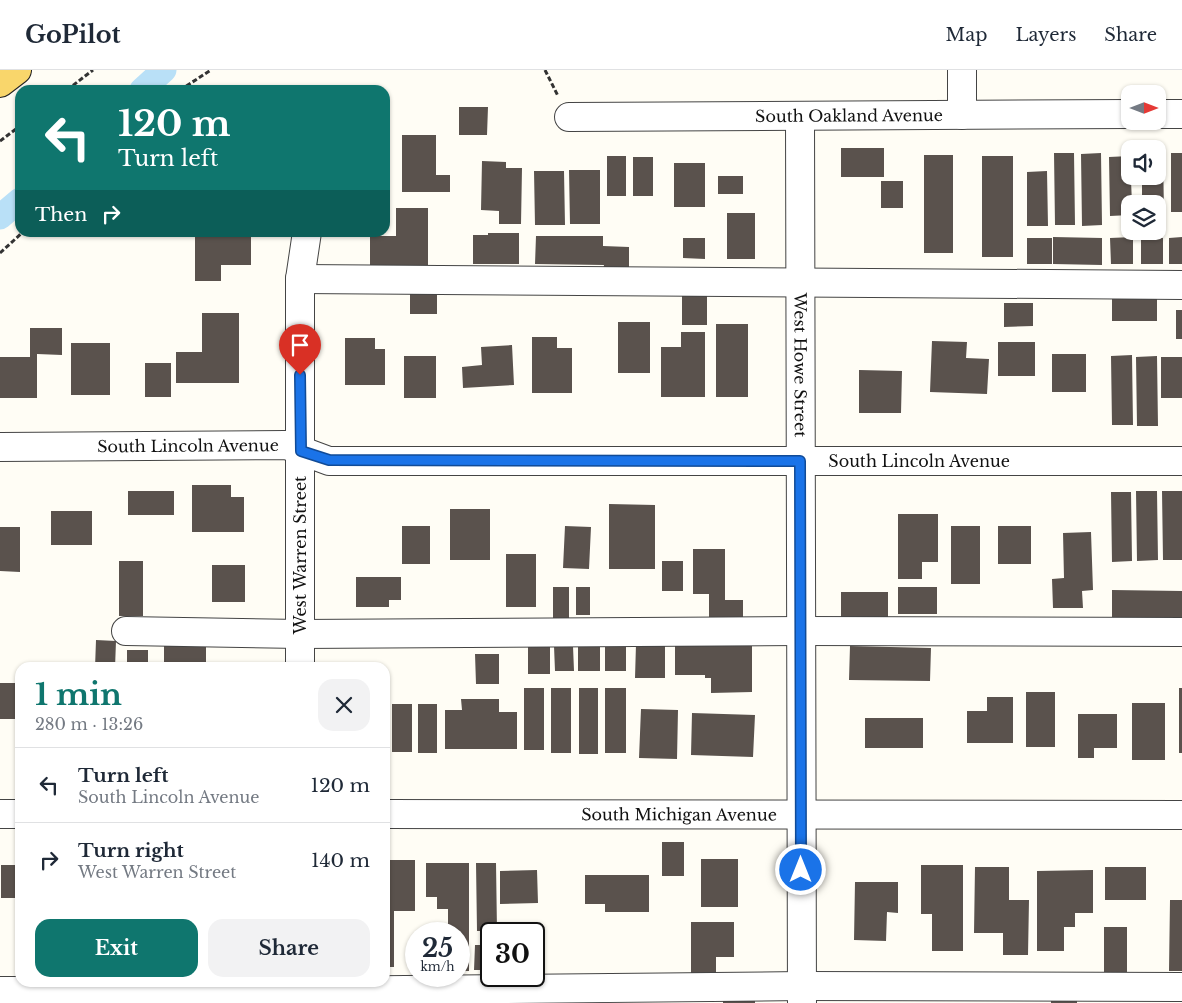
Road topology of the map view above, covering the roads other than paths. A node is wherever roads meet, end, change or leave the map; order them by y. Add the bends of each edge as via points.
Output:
1 (962, 70) edge
2 (1121, 114) edge
3 (1166, 114) edge
4 (1182, 114) edge
5 (962, 115) junction
6 (800, 116) junction
7 (569, 117) dead end
8 (306, 237) edge
9 (300, 279) junction
10 (800, 281) junction
11 (1182, 284) edge
12 (0, 447) edge
13 (301, 451) junction
14 (800, 461) junction
15 (1182, 461) edge
16 (126, 631) dead end
17 (801, 631) junction
18 (1182, 632) edge
19 (300, 634) junction
20 (300, 662) edge
21 (0, 814) edge
22 (15, 814) edge
23 (390, 814) edge
24 (801, 815) junction
25 (1182, 815) edge
26 (1182, 987) edge
27 (0, 991) edge
28 (301, 992) edge
29 (802, 995) edge

1 - 5 street
2 - 5 street, South Oakland Avenue
3 - 4 street
5 - 6 street, South Oakland Avenue
6 - 7 street, South Oakland Avenue
6 - 10 street, West Howe Street
8 - 9 street, West Warren Street
9 - 10 street
9 - 13 street, West Warren Street
10 - 11 street
10 - 14 street, West Howe Street
12 - 13 street, South Lincoln Avenue via 286,446
13 - 14 street, South Lincoln Avenue via 329,460
13 - 19 street, West Warren Street
14 - 15 street, South Lincoln Avenue
14 - 17 street, West Howe Street
16 - 19 street
17 - 18 street
17 - 19 street
17 - 24 street, West Howe Street
19 - 20 street, West Warren Street
21 - 22 street
23 - 24 street, South Michigan Avenue
24 - 25 street, South Michigan Avenue
24 - 29 street, West Howe Street
26 - 29 street
27 - 28 street
28 - 29 street

